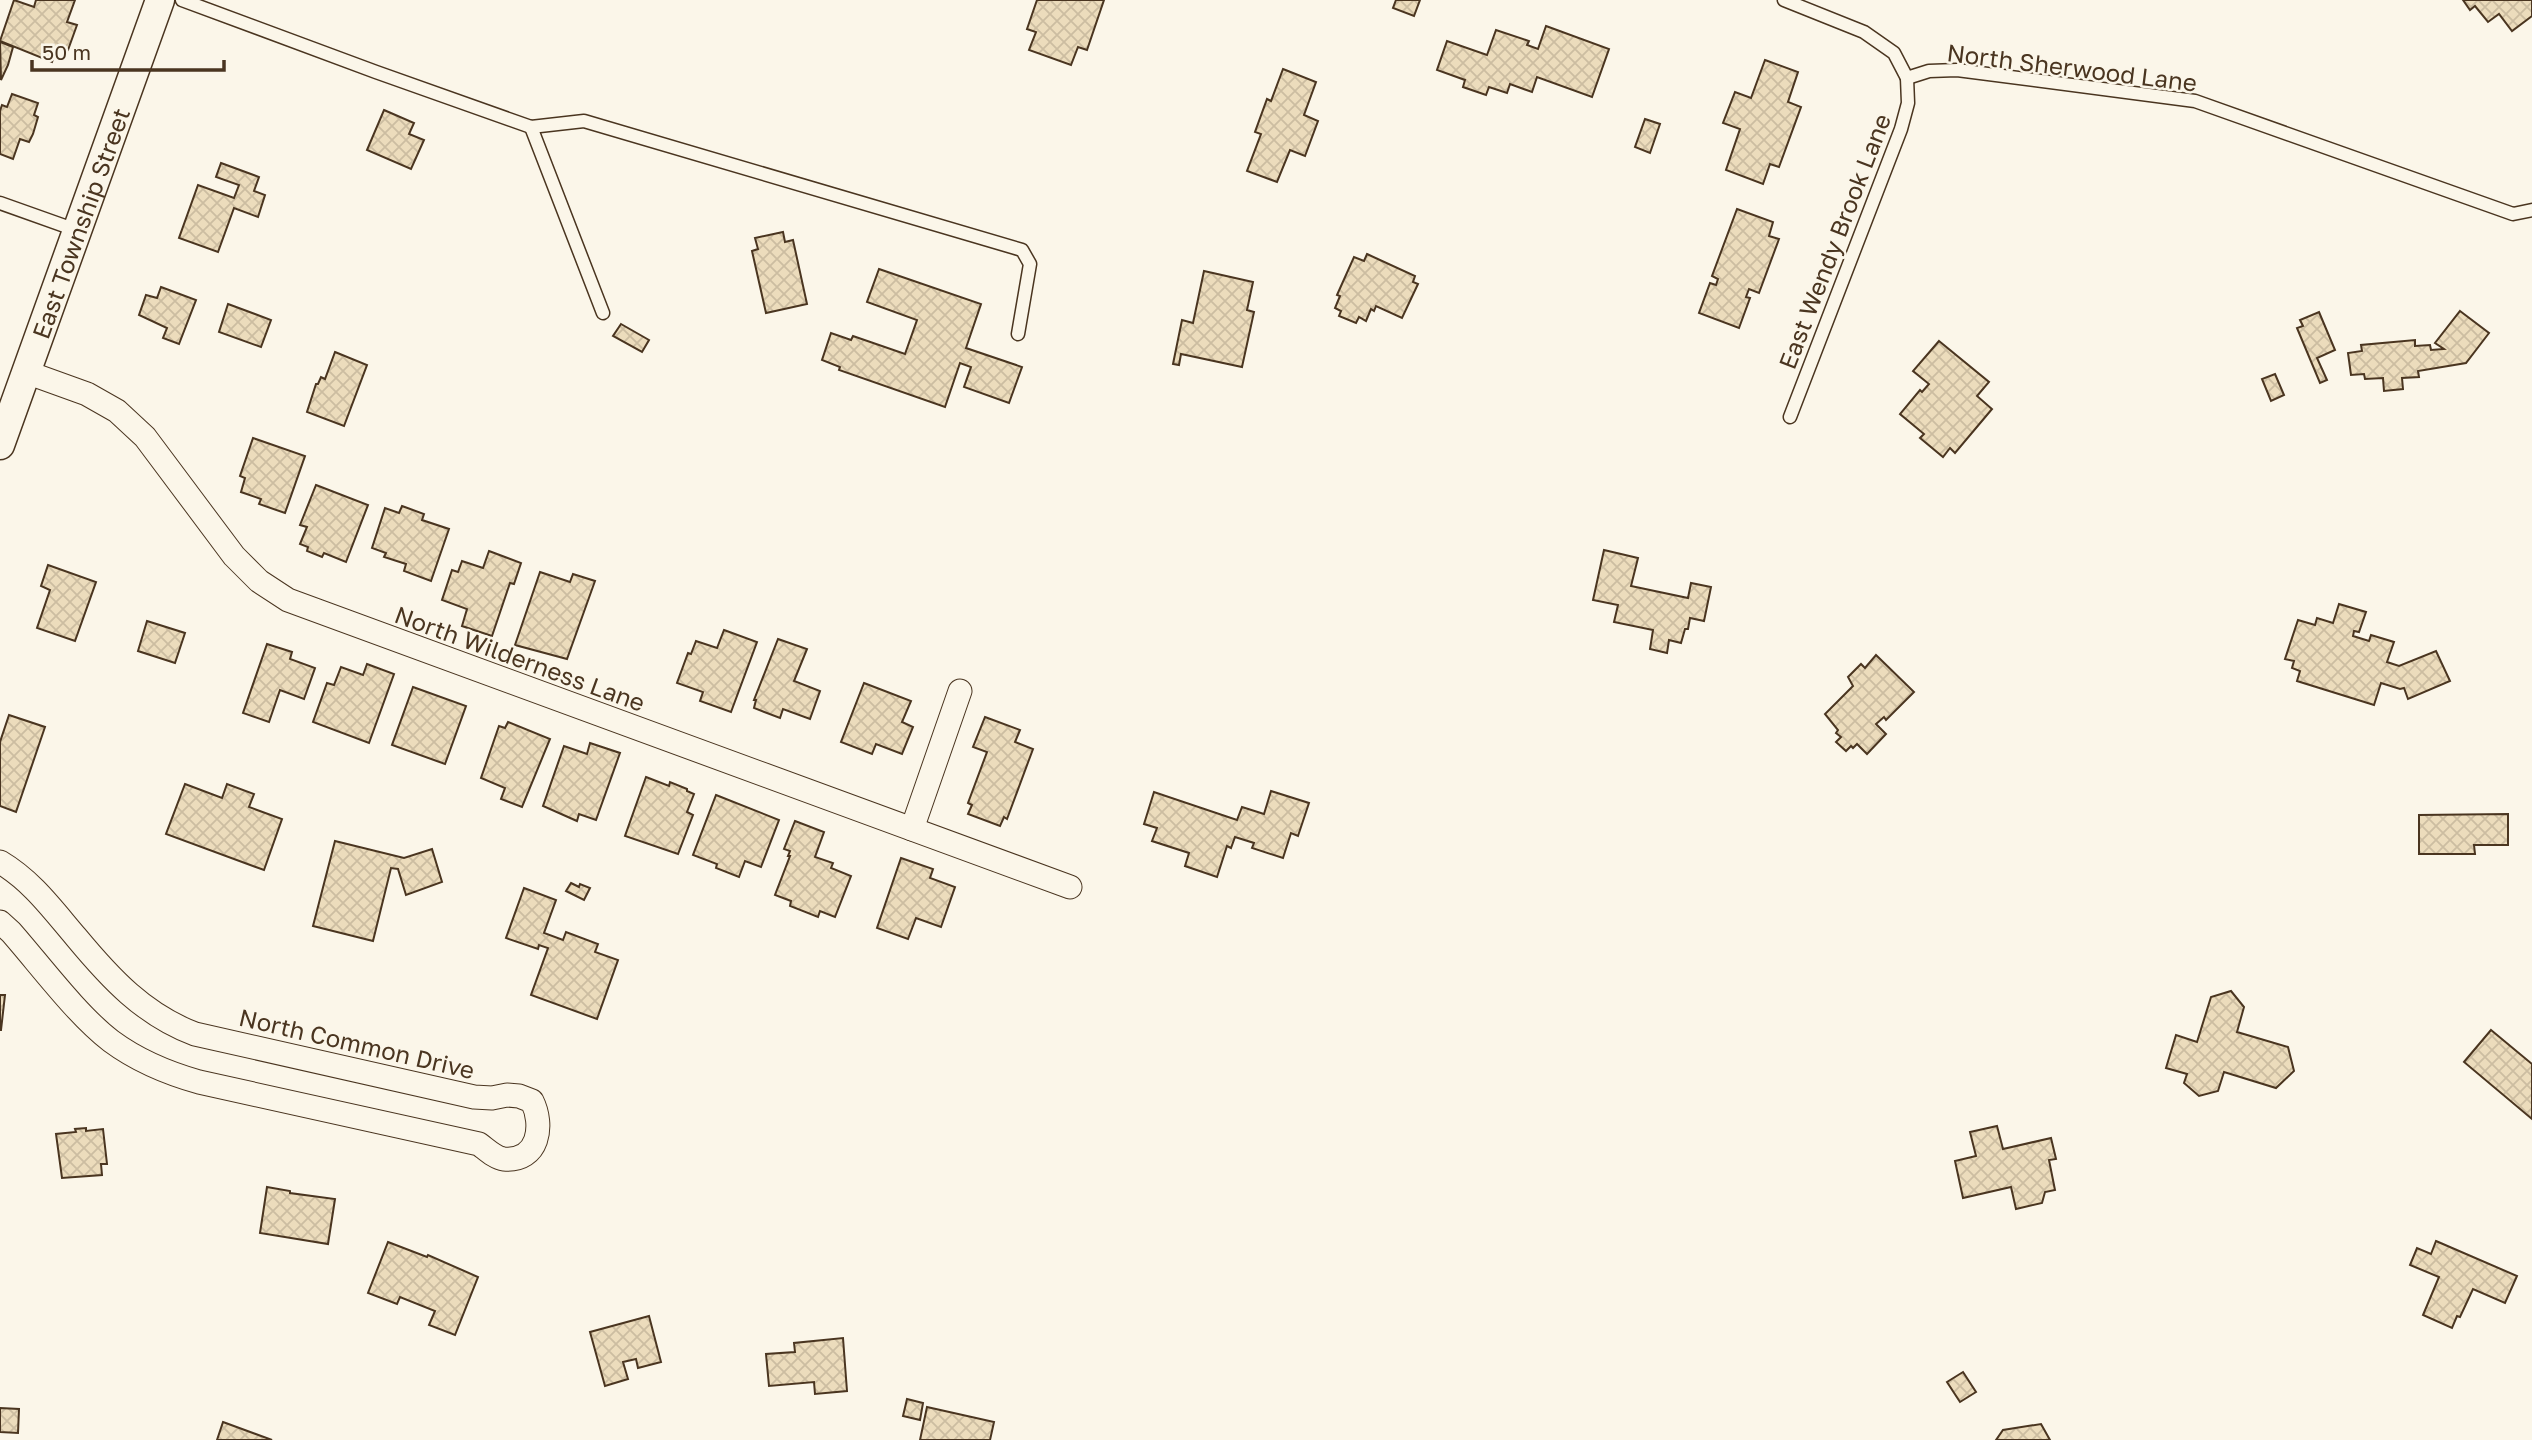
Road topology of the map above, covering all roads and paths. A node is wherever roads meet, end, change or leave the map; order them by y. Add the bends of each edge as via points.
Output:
1 (159, 0) edge
2 (182, 0) edge
3 (1784, 0) edge
4 (1907, 78) junction
5 (531, 127) junction
6 (0, 203) edge
7 (2532, 211) edge
8 (76, 230) junction
9 (603, 313) dead end
10 (1018, 334) dead end
11 (26, 372) junction
12 (1790, 417) dead end
13 (1, 442) edge
14 (960, 691) dead end
15 (912, 829) junction
16 (0, 862) edge
17 (1070, 887) dead end
18 (0, 922) edge

1 - 8 street, East Township Street
2 - 5 lane
3 - 4 lane via 1864,32 1894,53
4 - 7 lane, North Sherwood Lane via 1957,70 2195,101 2513,214
4 - 12 lane, East Wendy Brook Lane via 1908,103 1901,129
5 - 9 lane
5 - 10 lane via 584,121 1022,250 1030,264
6 - 8 lane
8 - 11 street, East Township Street
11 - 13 street, East Township Street
11 - 15 street, North Wilderness Lane via 87,394 117,411 145,438 234,556 259,581 288,600
14 - 15 street
15 - 17 street, North Wilderness Lane
16 - 18 street, North Common Drive via 39,892 131,998 174,1026 474,1097 519,1096 532,1101 538,1114 536,1140 528,1152 501,1159 479,1144 166,1072 128,1053 92,1024

